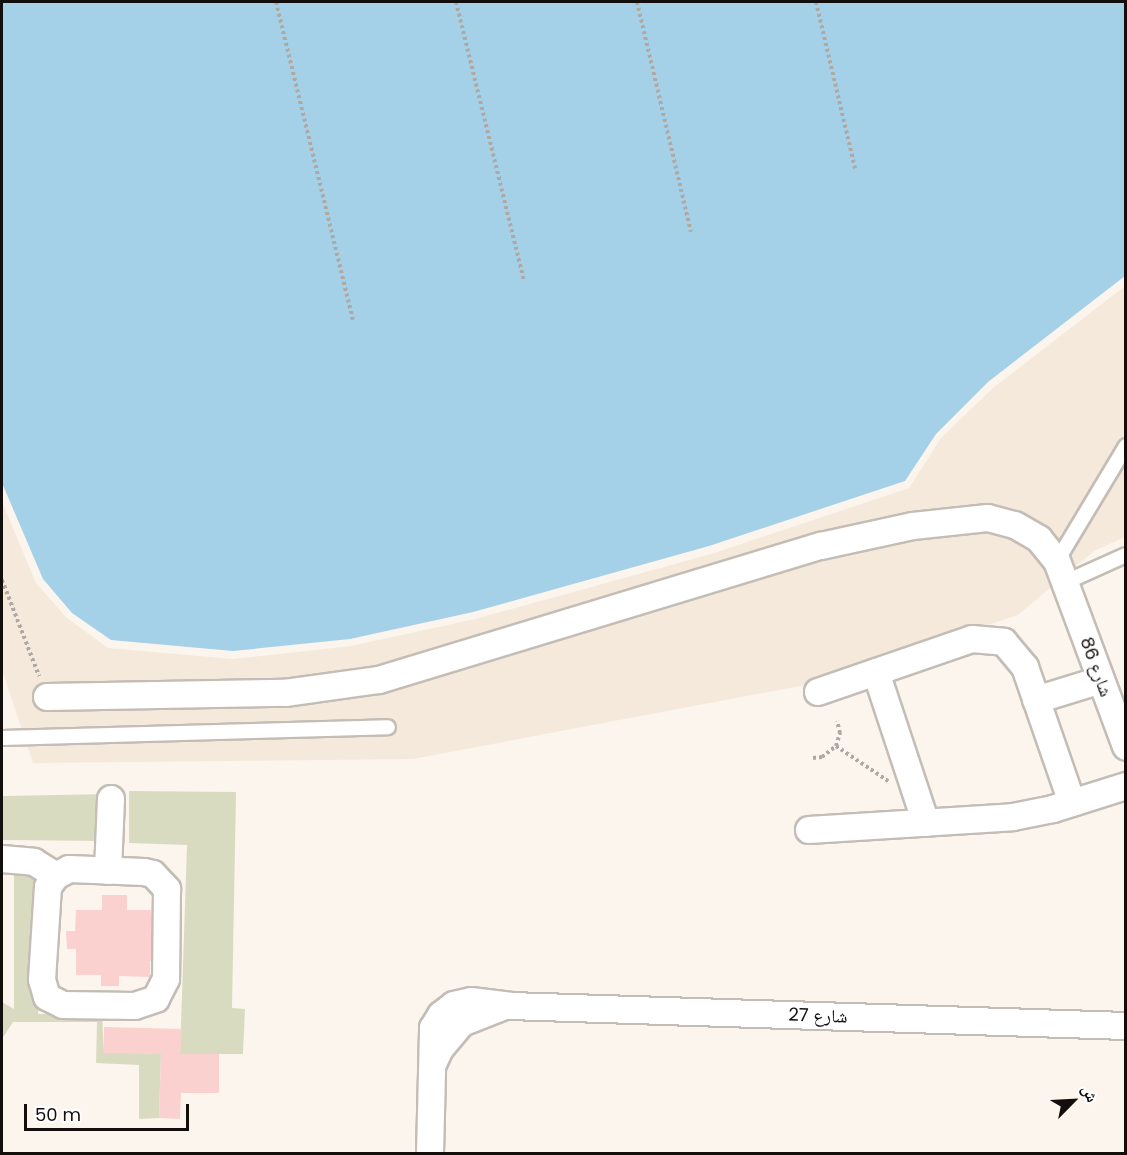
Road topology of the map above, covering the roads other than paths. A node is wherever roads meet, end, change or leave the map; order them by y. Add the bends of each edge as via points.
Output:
1 (1125, 446) edge
2 (1125, 555) edge
3 (1061, 571) junction
4 (876, 672) junction
5 (1101, 680) junction
6 (818, 692) dead end
7 (47, 697) road end
8 (1036, 700) junction
9 (388, 727) dead end
10 (2, 738) edge
11 (1125, 747) edge
12 (1125, 786) edge
13 (111, 799) dead end
14 (1072, 803) junction
15 (923, 813) junction
16 (809, 830) dead end
17 (2, 859) edge
18 (108, 870) junction
19 (56, 876) junction
20 (1125, 1026) edge
21 (430, 1154) edge

1 - 3 lane
2 - 3 lane
3 - 5 street, شارع 86
3 - 7 street via 1039,539 1015,525 988,518 937,523 820,546 380,680 285,693
4 - 6 street
4 - 8 street via 964,641 991,638 1004,642 1020,657
4 - 15 street
5 - 8 street
5 - 11 street, شارع 86
8 - 14 street
9 - 10 lane
12 - 14 street
13 - 18 street
14 - 15 street via 1013,817
15 - 16 street
17 - 19 street via 34,862
18 - 19 street via 69,869
18 - 19 street via 153,874 167,889 166,979 162,990 146,1005 63,1005 48,997 42,980 48,887
20 - 21 street, شارع 27 via 510,1006 471,1000 454,1005 433,1028

